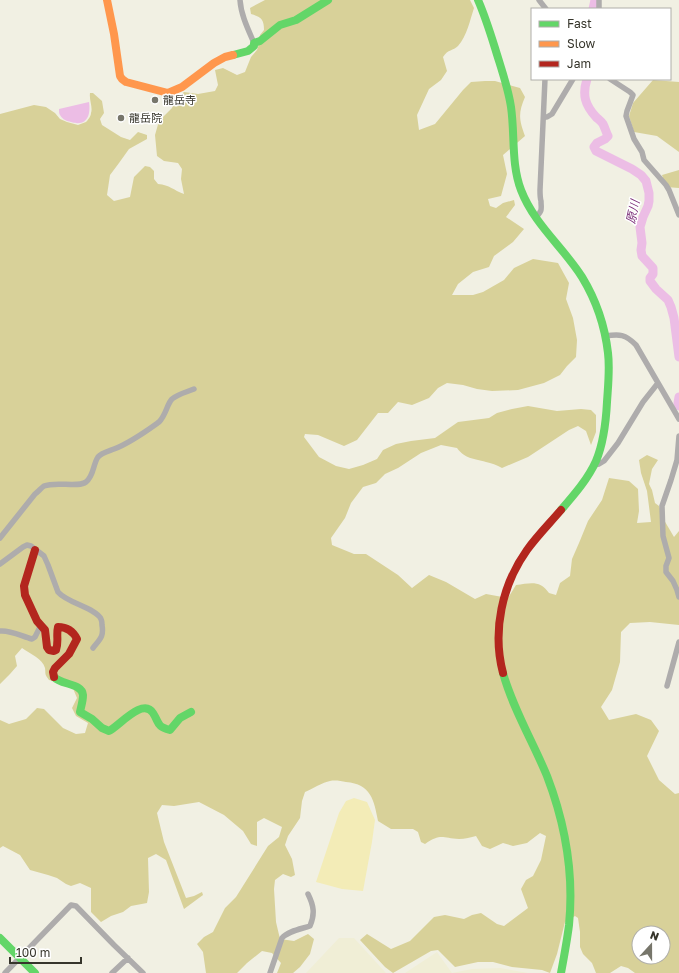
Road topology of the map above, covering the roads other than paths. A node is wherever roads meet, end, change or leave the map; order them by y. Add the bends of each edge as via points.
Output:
1 (107, 0) edge
2 (240, 0) edge
3 (328, 0) edge
4 (478, 0) edge
5 (539, 0) edge
6 (545, 8) edge
7 (254, 43) junction
8 (546, 80) edge
9 (572, 80) edge
10 (612, 80) edge
11 (544, 117) junction
12 (679, 215) edge
13 (536, 216) junction
14 (605, 336) junction
15 (658, 383) junction
16 (194, 389) dead end
17 (679, 419) edge
18 (679, 436) edge
19 (594, 465) junction
20 (0, 538) edge
21 (35, 550) junction
22 (0, 564) edge
23 (679, 597) edge
24 (41, 625) junction
25 (0, 631) edge
26 (679, 642) edge
27 (93, 648) dead end
28 (667, 686) dead end
29 (191, 712) dead end
30 (308, 894) dead end
31 (0, 938) edge
32 (20, 958) junction
33 (128, 958) junction
34 (5, 973) edge
35 (35, 973) edge
36 (112, 973) edge
37 (143, 973) edge
38 (270, 973) edge
39 (561, 973) edge

1 - 7 street via 120,76 126,82 162,92 173,92 220,59 246,52
2 - 7 street via 246,26
3 - 7 street via 296,20 280,25
4 - 13 street via 510,104 518,179
5 - 6 street
8 - 11 street
9 - 11 street via 552,114
10 - 12 street via 633,95 626,116 634,139 644,160 670,190
11 - 13 street via 540,190 542,208
13 - 14 street via 585,282 600,315
14 - 15 street via 616,334 629,338 636,345
14 - 19 street via 608,366 604,433
15 - 17 street
15 - 19 street via 604,461
16 - 20 street via 171,400 163,418 155,426 125,445 98,457 86,482 55,484 41,488
18 - 23 street via 677,460 662,506 664,536 669,558 666,572 673,581
19 - 39 street via 581,487 518,564 506,591 499,627 503,675 509,694 547,777 565,838 570,889
21 - 22 street via 27,545
21 - 24 street via 24,586 25,595
21 - 27 street via 44,556 61,596 85,607 101,619 103,633
24 - 25 street via 32,639 6,630
24 - 29 street via 45,630 47,646 53,652 58,648 58,627 71,630 74,634 75,643 66,658 55,666 52,676 55,680 80,688 83,692 80,712 92,718 102,728 109,731 134,712 145,708 150,709 158,725 170,730 179,719
26 - 28 street
30 - 38 street via 313,906 310,926 282,938
31 - 32 street
32 - 33 street via 71,905 76,906
32 - 34 street
32 - 35 street
33 - 36 street
33 - 37 street

